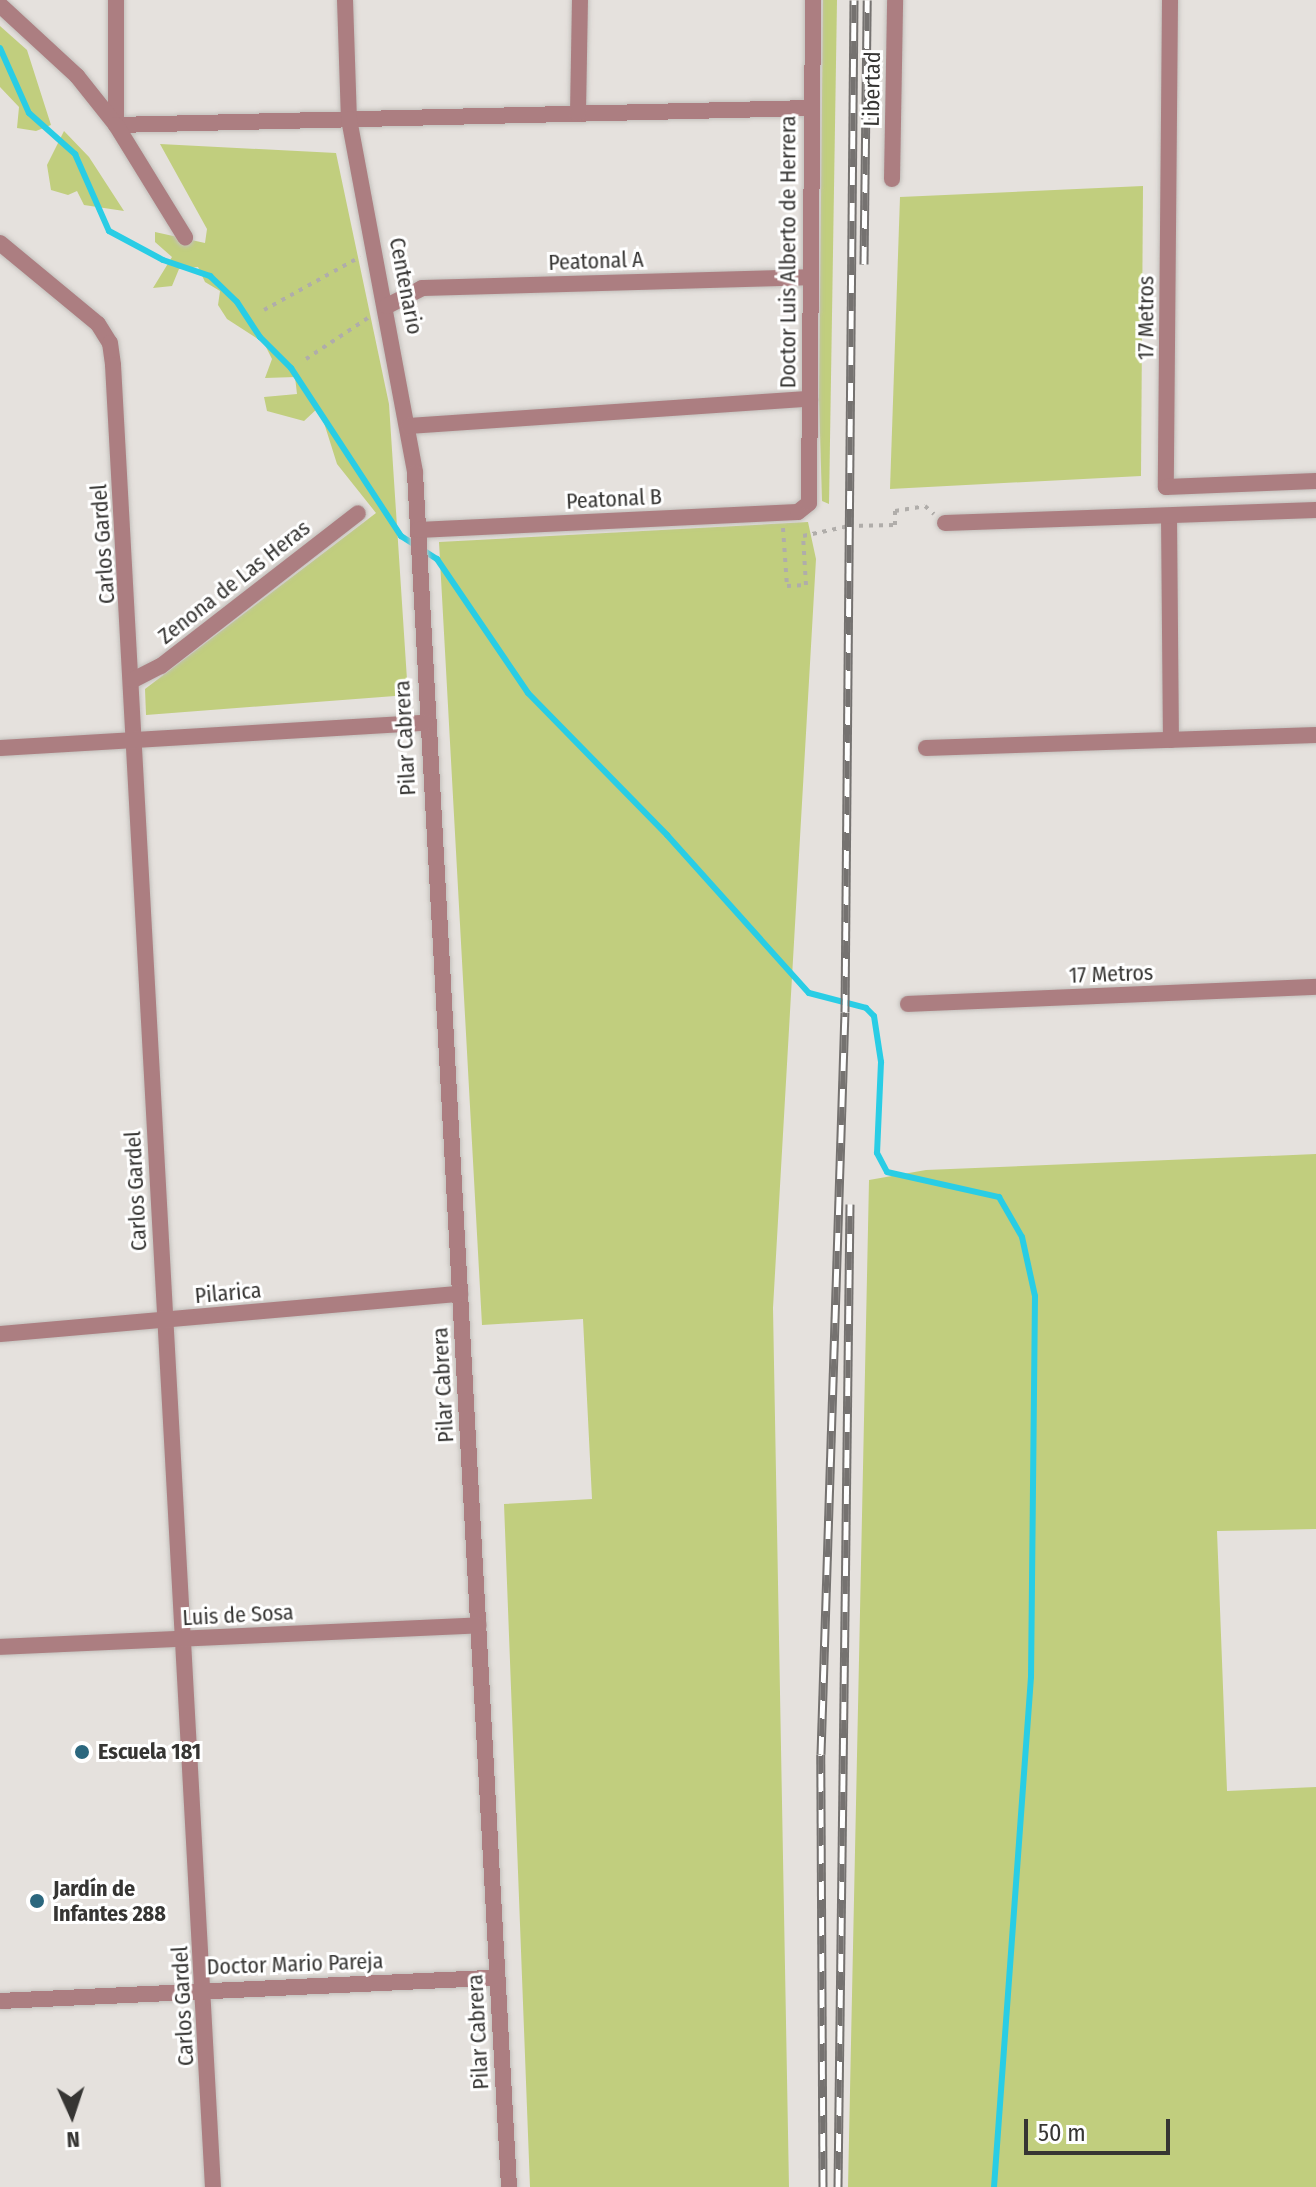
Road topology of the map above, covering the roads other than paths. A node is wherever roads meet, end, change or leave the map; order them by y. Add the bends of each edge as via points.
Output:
1 (116, 0) edge
2 (345, 0) edge
3 (580, 0) edge
4 (813, 0) edge
5 (895, 0) edge
6 (1170, 0) edge
7 (0, 5) edge
8 (811, 108) junction
9 (578, 113) junction
10 (349, 119) junction
11 (116, 125) junction
12 (892, 179) dead end
13 (185, 237) dead end
14 (0, 243) edge
15 (809, 277) junction
16 (387, 306) junction
17 (810, 399) junction
18 (409, 426) junction
19 (1316, 481) edge
20 (809, 503) joint
21 (1316, 510) edge
22 (358, 513) dead end
23 (1169, 516) junction
24 (945, 523) road end
25 (419, 533) junction
26 (420, 580) joint
27 (133, 680) junction
28 (425, 723) junction
29 (1316, 735) edge
30 (137, 739) junction
31 (1171, 740) junction
32 (0, 748) edge
33 (926, 748) dead end
34 (1316, 987) edge
35 (908, 1004) dead end
36 (460, 1294) junction
37 (164, 1320) junction
38 (0, 1334) edge
39 (478, 1625) junction
40 (181, 1640) junction
41 (0, 1647) edge
42 (496, 1978) junction
43 (205, 1989) junction
44 (0, 2001) edge
45 (213, 2187) edge
46 (509, 2187) edge

1 - 11 street
2 - 10 street, Centenario
3 - 9 street
4 - 8 street, Doctor Luis Alberto de Herrera
5 - 12 street, Libertad
6 - 19 street, 17 Metros via 1166,487
7 - 11 street via 77,76
8 - 9 street
8 - 15 street, Doctor Luis Alberto de Herrera
9 - 10 street
10 - 11 street
10 - 16 street, Centenario
11 - 13 street
14 - 27 street, Carlos Gardel via 98,324 110,343
15 - 16 street, Peatonal A via 422,288
15 - 17 street, Doctor Luis Alberto de Herrera
16 - 18 street, Centenario
17 - 18 street
17 - 20 street, Doctor Luis Alberto de Herrera
18 - 25 street, Centenario
20 - 25 street, Peatonal B via 798,512
21 - 23 street
22 - 27 street, Zenona de Las Heras via 161,666
23 - 24 street
23 - 31 street
25 - 26 street, Centenario
26 - 28 street, Pilar Cabrera
27 - 30 street, Carlos Gardel
28 - 30 street
28 - 36 street, Pilar Cabrera
29 - 31 street
30 - 32 street
30 - 37 street, Carlos Gardel
31 - 33 street
34 - 35 street, 17 Metros
36 - 37 street, Pilarica
36 - 39 street, Pilar Cabrera
37 - 38 street, Pilarica
37 - 40 street, Carlos Gardel
39 - 40 street, Luis de Sosa
39 - 42 street, Pilar Cabrera
40 - 41 street, Luis de Sosa
40 - 43 street, Carlos Gardel
42 - 43 street, Doctor Mario Pareja
42 - 46 street, Pilar Cabrera
43 - 44 street, Doctor Mario Pareja
43 - 45 street, Carlos Gardel

